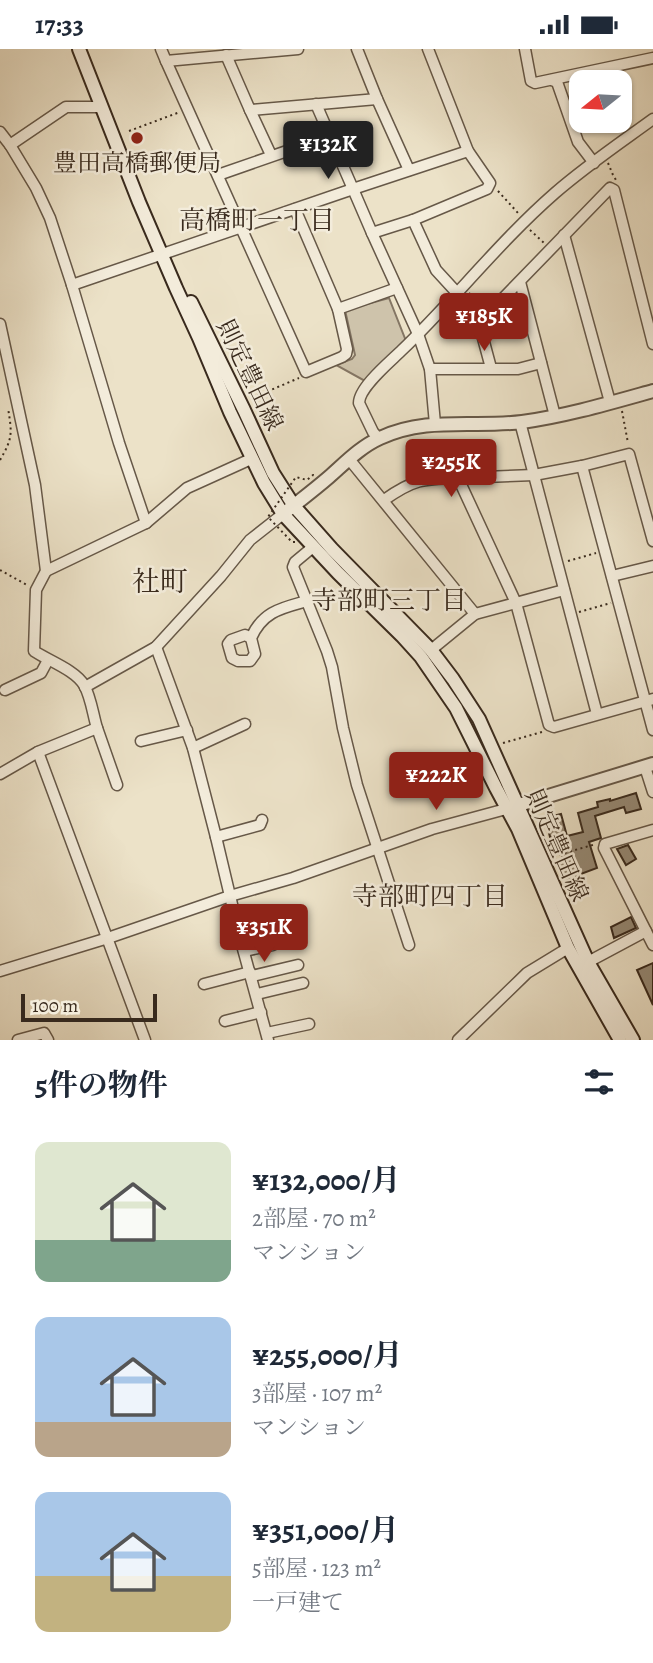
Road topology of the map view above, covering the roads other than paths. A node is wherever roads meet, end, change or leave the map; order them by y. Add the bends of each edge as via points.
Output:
1 (79, 49) edge
2 (161, 49) edge
3 (298, 49) edge
4 (357, 49) edge
5 (428, 49) edge
6 (525, 49) edge
7 (279, 50) edge
8 (653, 53) edge
9 (226, 55) junction
10 (166, 61) junction
11 (552, 80) junction
12 (377, 99) junction
13 (316, 104) junction
14 (102, 107) junction
15 (250, 110) junction
16 (653, 119) edge
17 (0, 132) edge
18 (330, 136) junction
19 (10, 145) junction
20 (468, 151) junction
21 (271, 155) junction
22 (594, 163) junction
23 (409, 170) junction
24 (218, 175) junction
25 (353, 189) junction
26 (295, 209) junction
27 (413, 219) junction
28 (241, 227) junction
29 (372, 233) junction
30 (564, 235) junction
31 (163, 255) junction
32 (520, 282) junction
33 (72, 285) junction
34 (397, 288) junction
35 (461, 291) junction
36 (338, 309) junction
37 (0, 324) edge
38 (418, 334) junction
39 (653, 344) edge
40 (541, 363) junction
41 (491, 368) junction
42 (430, 369) junction
43 (653, 391) edge
44 (615, 405) junction
45 (555, 416) junction
46 (520, 422) junction
47 (435, 424) junction
48 (378, 438) junction
49 (251, 459) junction
50 (349, 459) junction
51 (582, 466) junction
52 (534, 475) junction
53 (458, 478) junction
54 (384, 500) junction
55 (294, 506) junction
56 (283, 515) junction
57 (146, 523) junction
58 (653, 541) edge
59 (313, 547) junction
60 (653, 566) edge
61 (46, 571) junction
62 (612, 576) junction
63 (564, 590) junction
64 (307, 601) junction
65 (516, 603) junction
66 (475, 614) junction
67 (251, 638) dead end
68 (156, 647) junction
69 (431, 650) junction
70 (48, 660) junction
71 (85, 687) junction
72 (5, 690) dead end
73 (649, 700) edge
74 (597, 714) junction
75 (245, 724) dead end
76 (97, 728) junction
77 (187, 730) junction
78 (653, 730) edge
79 (141, 741) dead end
80 (193, 748) junction
81 (38, 752) junction
82 (649, 766) edge
83 (0, 774) edge
84 (117, 785) dead end
85 (653, 792) edge
86 (512, 807) junction
87 (262, 820) dead end
88 (653, 830) edge
89 (216, 837) junction
90 (377, 848) junction
91 (230, 896) junction
92 (646, 931) junction
93 (108, 938) junction
94 (272, 945) dead end
95 (409, 945) dead end
96 (653, 945) edge
97 (568, 948) junction
98 (244, 951) junction
99 (588, 962) junction
100 (298, 965) dead end
101 (0, 971) edge
102 (251, 974) junction
103 (303, 983) dead end
104 (204, 984) dead end
105 (257, 994) junction
106 (261, 1012) junction
107 (225, 1021) dead end
108 (309, 1024) dead end
109 (268, 1037) edge
110 (18, 1040) edge
111 (48, 1040) edge
112 (145, 1040) edge
113 (458, 1040) edge
114 (620, 1040) edge
115 (633, 1040) edge

1 - 14 main road, 則定豊田線
2 - 10 street
3 - 7 street
4 - 12 street
5 - 20 street
6 - 11 street via 531,81
7 - 9 street
8 - 11 street
9 - 10 street
9 - 15 street
10 - 24 street
11 - 22 street via 578,142
12 - 13 street
12 - 23 street
13 - 15 street
13 - 18 street
14 - 19 street via 66,107
14 - 31 main road, 則定豊田線
15 - 21 street
16 - 22 street
17 - 19 street
18 - 21 street
18 - 25 street
19 - 33 street via 46,206
20 - 23 street
20 - 27 street via 490,183 487,189
21 - 24 street
22 - 35 street via 556,192
23 - 25 street
24 - 28 street
25 - 26 street
25 - 29 street
26 - 28 street
26 - 36 street
27 - 29 street
27 - 35 street via 436,270
28 - 31 street
28 - 36 street via 306,372 346,354
29 - 34 street
30 - 32 street
30 - 39 street via 607,190 614,190
30 - 44 street
31 - 33 street
31 - 49 main road, 則定豊田線
31 - 55 main road, 則定豊田線
32 - 40 street
32 - 41 street via 482,320
33 - 57 street
34 - 36 street
34 - 38 street
35 - 38 street
37 - 61 street via 35,485
38 - 42 street
38 - 48 street via 359,397
40 - 41 street via 522,369
40 - 45 street
41 - 42 street
42 - 47 street
43 - 44 main road
44 - 45 main road
45 - 46 main road
46 - 47 main road
46 - 52 street
47 - 48 main road via 411,426
48 - 50 main road
49 - 56 main road, 則定豊田線
49 - 57 street via 187,488
50 - 54 street
50 - 55 main road
51 - 52 street
51 - 58 street via 629,454
51 - 62 street
52 - 53 street
52 - 63 street
53 - 54 street via 424,479
53 - 65 street
54 - 66 street
55 - 56 main road
55 - 69 main road, 則定豊田線
56 - 59 main road, 則定豊田線
56 - 68 street via 250,540
57 - 61 street
59 - 64 street via 293,567
59 - 86 main road, 則定豊田線 via 428,667
60 - 62 street
61 - 70 street via 36,590 34,651
62 - 73 street
63 - 65 street
63 - 74 street
64 - 67 street via 270,613
64 - 90 street via 329,659 342,728
65 - 66 street
65 - 74 street via 548,723 554,727
66 - 69 street
68 - 71 street
68 - 77 street
69 - 86 main road, 則定豊田線 via 479,719
70 - 71 street via 68,670
70 - 72 street via 41,673
71 - 76 street
73 - 74 street
73 - 78 street
75 - 80 street
76 - 81 street
76 - 84 street
77 - 79 street
77 - 80 street
80 - 89 street
81 - 83 street
81 - 93 street
82 - 85 street
82 - 86 main road
86 - 90 street
86 - 97 main road, 則定豊田線
86 - 99 main road, 則定豊田線
87 - 89 street via 260,825
88 - 92 street via 604,846
89 - 91 street
90 - 91 street
90 - 95 street
91 - 93 street
91 - 98 street
92 - 96 street
92 - 99 street
93 - 101 street
93 - 112 street
94 - 98 street
97 - 113 street via 527,972
97 - 114 main road, 則定豊田線
98 - 102 street
99 - 115 main road, 則定豊田線
100 - 102 street
102 - 104 street
102 - 105 street
103 - 105 street
105 - 106 street
106 - 107 street
106 - 109 street
108 - 109 street
110 - 111 street via 44,1033

